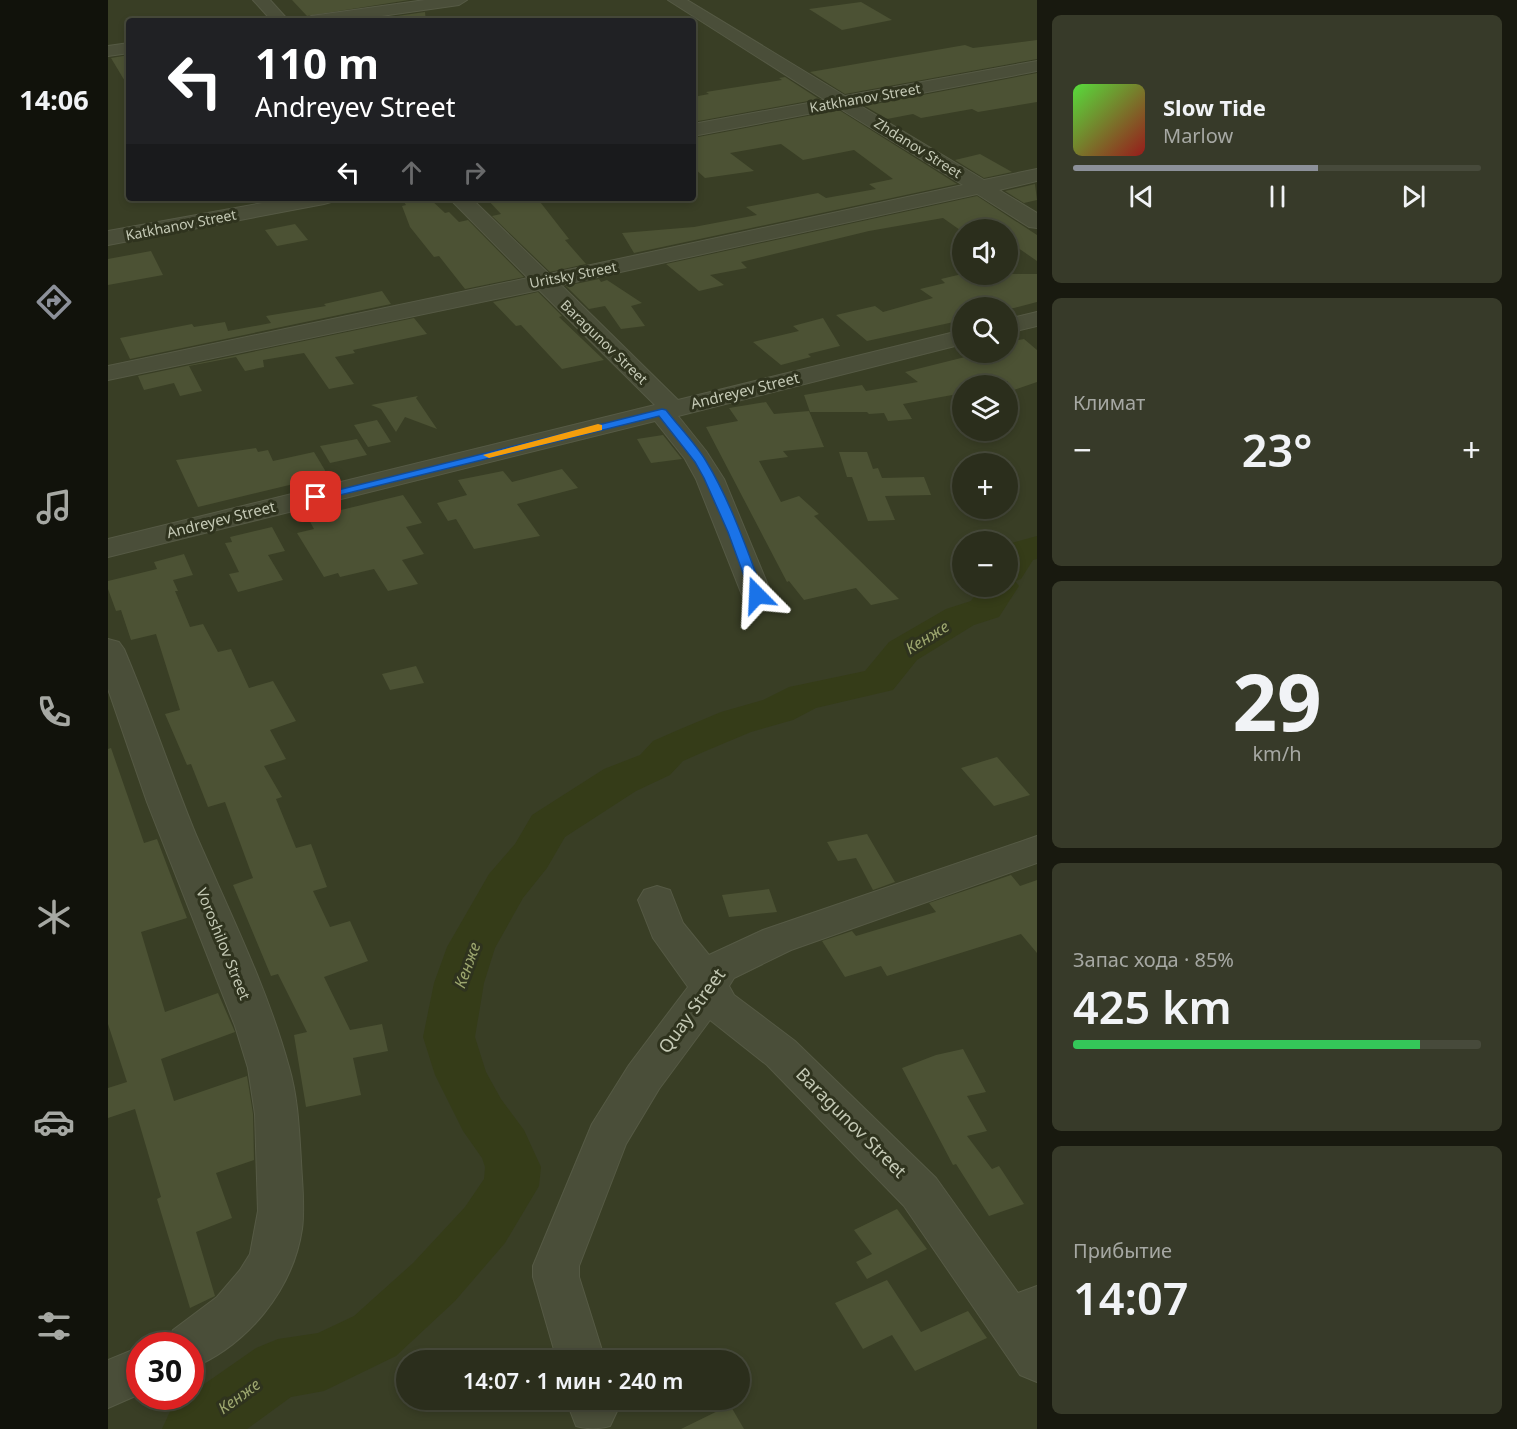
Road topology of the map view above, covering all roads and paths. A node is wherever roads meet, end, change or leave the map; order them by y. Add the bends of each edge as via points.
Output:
1 (261, 0) edge
2 (459, 0) edge
3 (676, 0) edge
4 (278, 18) edge
5 (332, 18) edge
6 (729, 32) junction
7 (704, 35) dead end
8 (126, 48) edge
9 (108, 51) edge
10 (1037, 66) edge
11 (844, 102) junction
12 (696, 129) edge
13 (1037, 175) edge
14 (981, 187) junction
15 (308, 201) edge
16 (462, 201) edge
17 (1037, 222) edge
18 (108, 238) edge
19 (543, 282) junction
20 (1037, 319) edge
21 (1018, 324) edge
22 (952, 340) edge
23 (108, 373) edge
24 (668, 410) junction
25 (108, 548) edge
26 (757, 595) dead end
27 (108, 649) edge
28 (1037, 849) edge
29 (657, 900) dead end
30 (708, 987) junction
31 (1024, 1314) edge
32 (204, 1336) edge
33 (578, 1350) edge
34 (1037, 1359) edge
35 (126, 1376) edge
36 (108, 1384) edge

1 - 4 street
2 - 5 street
3 - 6 street, Zhdanov Street
6 - 7 street
6 - 11 street, Zhdanov Street
8 - 9 street
10 - 11 street, Katkhanov Street
11 - 12 street, Katkhanov Street
11 - 14 street, Zhdanov Street
13 - 14 street, Uritsky Street
14 - 17 street, Zhdanov Street
14 - 19 street, Uritsky Street
15 - 18 street, Katkhanov Street
16 - 19 street, Baragunov Street
19 - 23 street, Uritsky Street
19 - 24 street, Baragunov Street
20 - 21 street
22 - 24 street, Andreyev Street
24 - 25 street, Andreyev Street
24 - 26 street, Baragunov Street via 709,478
27 - 32 street, Voroshilov Street via 246,1003 272,1081 276,1108 281,1205 273,1251 263,1277 245,1302
28 - 30 street, Quay Street via 777,940 720,967
29 - 30 street, Baragunov Street via 666,928
30 - 31 street, Baragunov Street via 720,1006 781,1053 920,1192
30 - 33 street, Quay Street via 607,1137 556,1266
31 - 34 street, Baragunov Street
35 - 36 street

